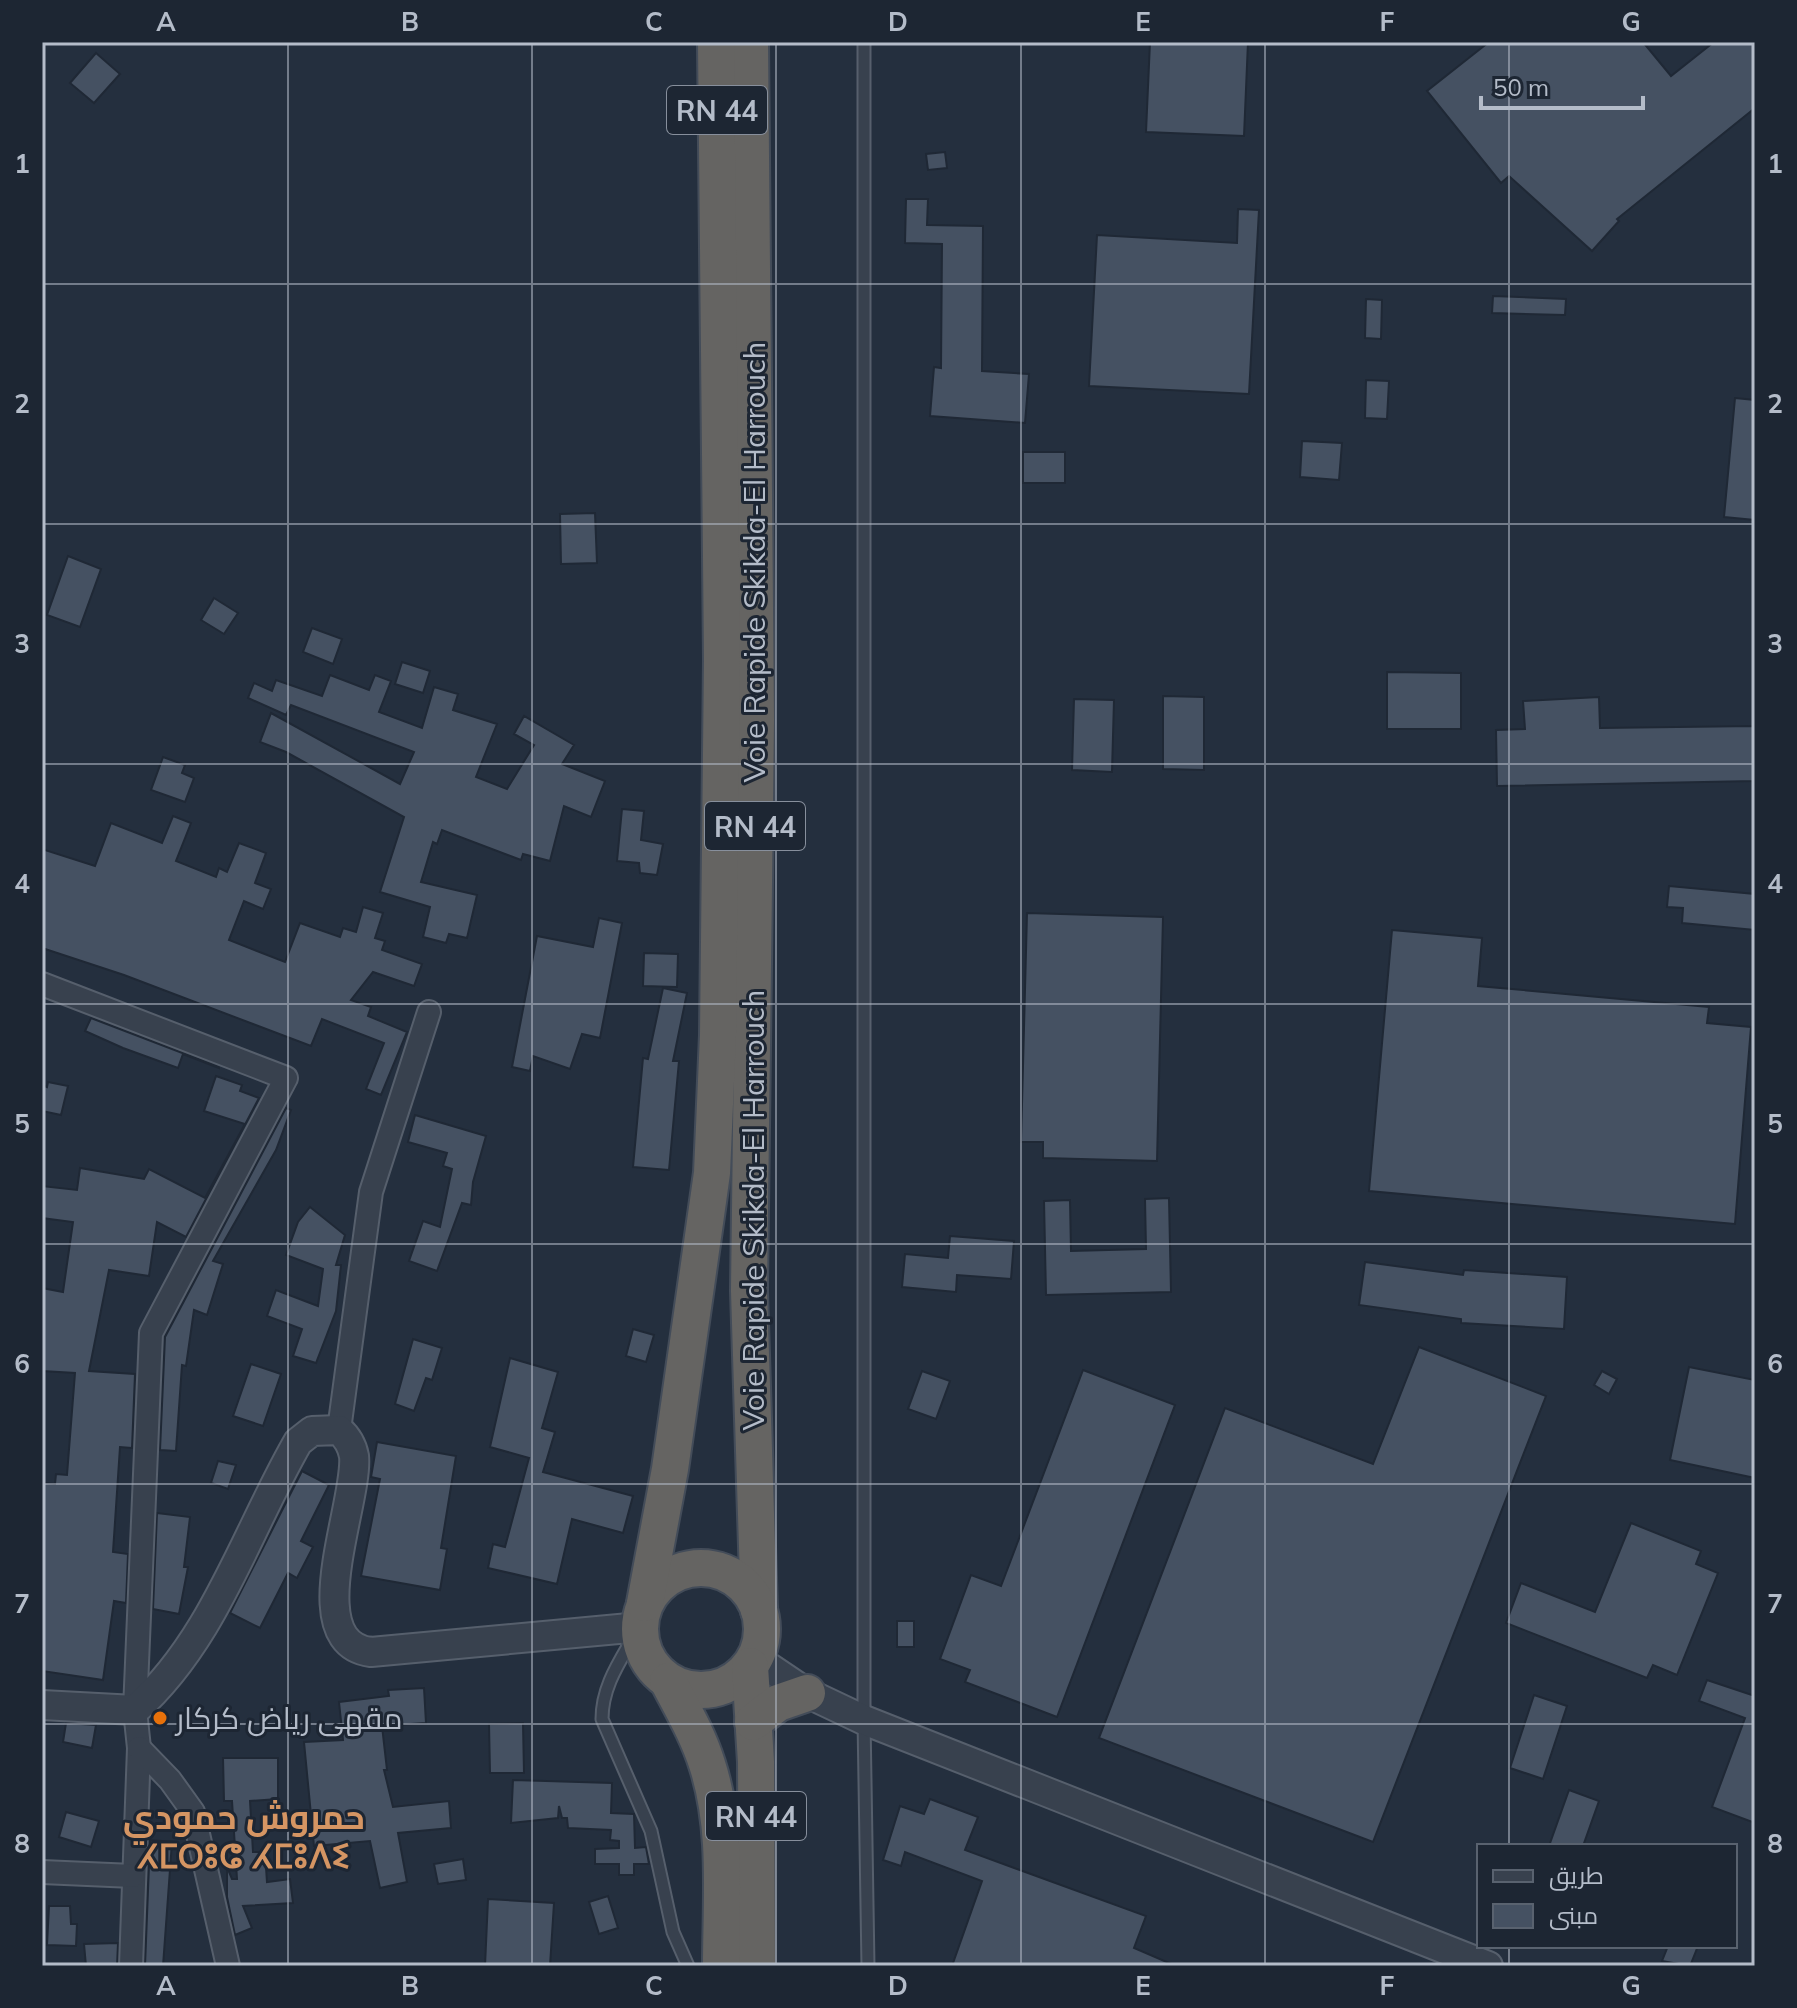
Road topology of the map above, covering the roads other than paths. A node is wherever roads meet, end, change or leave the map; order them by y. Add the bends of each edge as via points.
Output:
1 (716, 42) edge
2 (750, 42) edge
3 (864, 42) edge
4 (42, 984) edge
5 (429, 1012) dead end
6 (339, 1430) junction
7 (759, 1610) junction
8 (642, 1615) junction
9 (753, 1662) junction
10 (668, 1681) junction
11 (807, 1693) junction
12 (42, 1705) edge
13 (135, 1710) junction
14 (864, 1720) junction
15 (753, 1722) junction
16 (139, 1748) junction
17 (42, 1872) edge
18 (133, 1876) junction
19 (131, 1966) edge
20 (228, 1966) edge
21 (688, 1966) edge
22 (721, 1966) edge
23 (757, 1966) edge
24 (868, 1966) edge
25 (1488, 1966) edge

1 - 8 highway, Voie Rapide Skikda-El Harrouch / RN 44 via 722,660 712,1173 670,1469
2 - 7 highway, Voie Rapide Skikda-El Harrouch / RN 44 via 756,736 749,1291
3 - 14 lane
4 - 13 street via 286,1078 151,1333
5 - 6 street via 371,1192
6 - 8 street via 352,1447 354,1461 336,1589 337,1624 349,1644 371,1652
6 - 13 street via 312,1431 298,1442 192,1645 168,1679
7 - 8 highway via 748,1589 728,1574 705,1568 680,1571 660,1584
7 - 9 highway, Voie Rapide Skikda-El Harrouch via 761,1643
8 - 10 highway, Voie Rapide Skikda-El Harrouch via 643,1648
8 - 21 lane via 607,1685 602,1719 651,1831 673,1932
9 - 10 highway via 734,1681 712,1689 689,1689
9 - 11 street
9 - 15 highway, Voie Rapide Skikda-El Harrouch / RN 44
10 - 22 highway, Voie Rapide Skikda-El Harrouch / RN 44 via 697,1738 716,1796
11 - 14 street
11 - 15 highway via 778,1703
12 - 13 street
13 - 16 street
14 - 24 lane
14 - 25 street
15 - 23 highway, Voie Rapide Skikda-El Harrouch / RN 44
16 - 18 street
16 - 20 street via 193,1812
17 - 18 street
18 - 19 street

